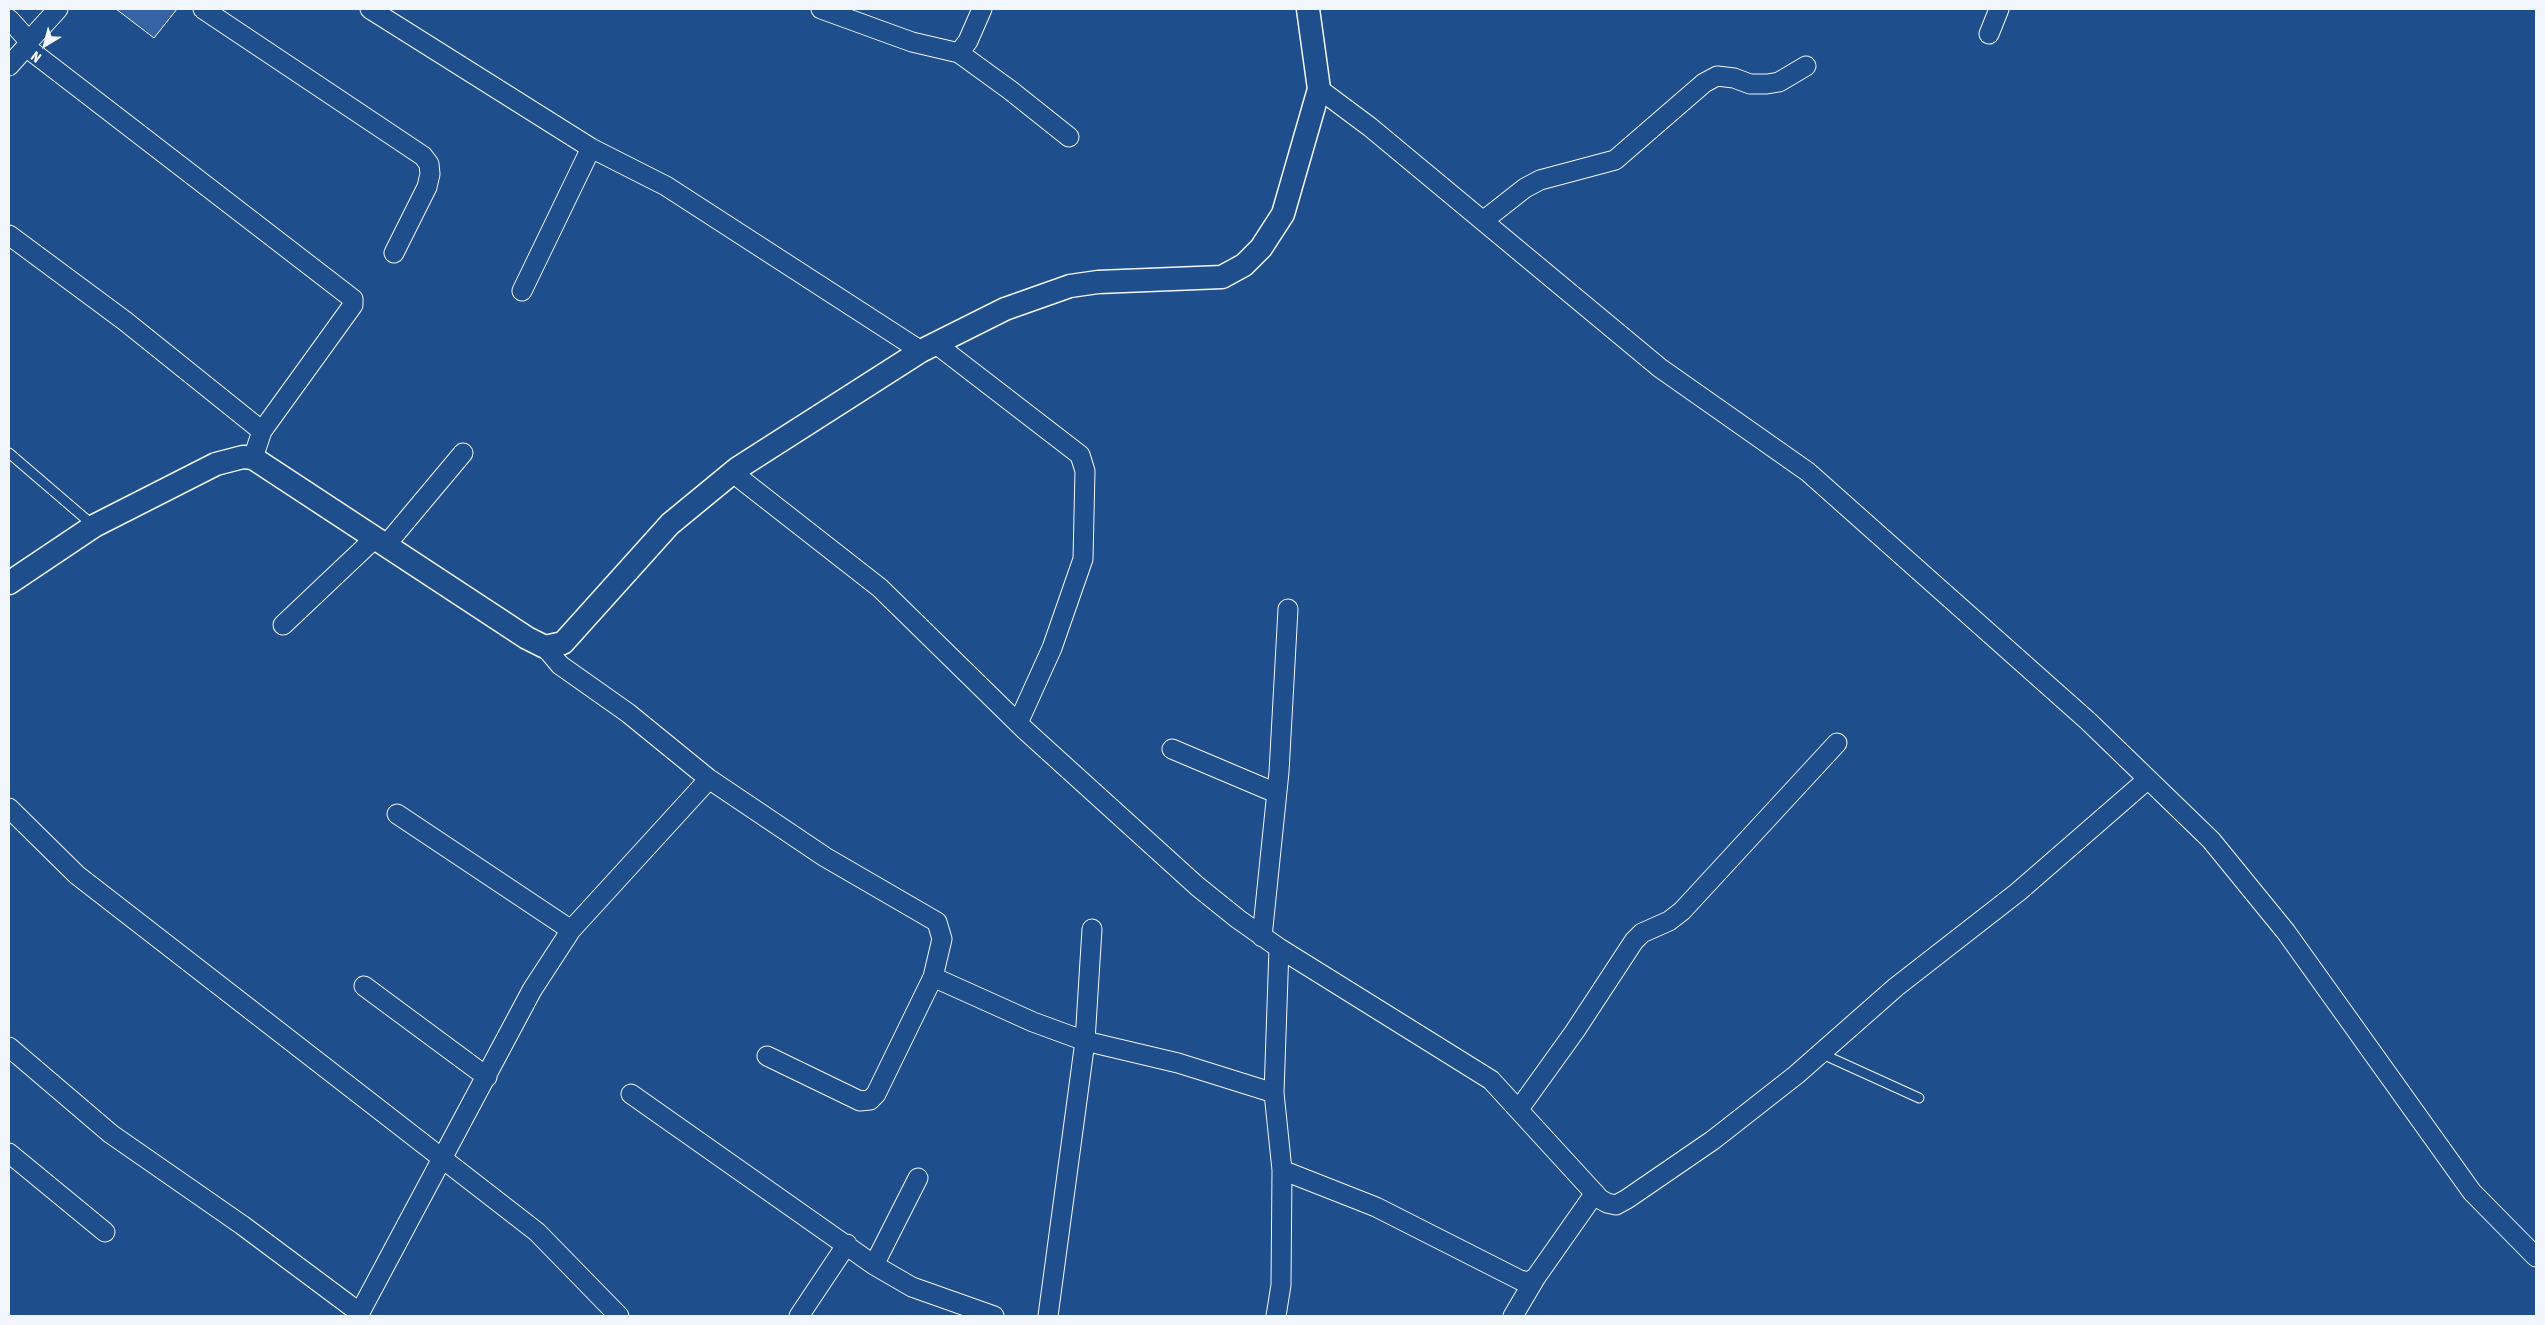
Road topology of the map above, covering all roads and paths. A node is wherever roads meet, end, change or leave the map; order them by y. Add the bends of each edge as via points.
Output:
1 (58, 9) edge
2 (204, 9) edge
3 (370, 9) edge
4 (821, 9) edge
5 (982, 9) edge
6 (1308, 9) edge
7 (1999, 9) edge
8 (9, 19) edge
9 (1989, 34) dead end
10 (28, 44) junction
11 (959, 53) junction
12 (9, 66) edge
13 (1806, 66) dead end
14 (1319, 89) junction
15 (1069, 137) dead end
16 (591, 148) junction
17 (1484, 221) junction
18 (9, 235) edge
19 (394, 253) dead end
20 (522, 291) dead end
21 (929, 348) junction
22 (262, 431) junction
23 (9, 453) edge
24 (463, 453) dead end
25 (253, 458) junction
26 (733, 473) junction
27 (94, 526) junction
28 (380, 541) junction
29 (9, 583) edge
30 (1288, 609) dead end
31 (283, 625) dead end
32 (545, 647) junction
33 (1018, 723) junction
34 (1837, 743) dead end
35 (1172, 749) dead end
36 (709, 779) junction
37 (2148, 779) junction
38 (1276, 793) junction
39 (9, 808) edge
40 (397, 814) dead end
41 (1092, 929) dead end
42 (571, 930) junction
43 (1262, 936) junction
44 (1280, 948) junction
45 (933, 977) junction
46 (364, 986) dead end
47 (1084, 1041) junction
48 (9, 1047) edge
49 (1820, 1053) junction
50 (767, 1056) dead end
51 (487, 1077) junction
52 (1274, 1093) junction
53 (631, 1094) dead end
54 (1919, 1098) dead end
55 (1519, 1109) junction
56 (9, 1153) edge
57 (443, 1160) junction
58 (1282, 1170) junction
59 (918, 1178) dead end
60 (1595, 1193) junction
61 (105, 1232) dead end
62 (847, 1244) junction
63 (2536, 1257) edge
64 (874, 1265) junction
65 (1536, 1277) junction
66 (359, 1314) edge
67 (619, 1316) edge
68 (799, 1316) edge
69 (994, 1316) edge
70 (1048, 1316) edge
71 (1276, 1316) edge
72 (1513, 1316) edge

1 - 10 street
2 - 19 street via 423,156 430,164 427,187
3 - 16 street
4 - 11 street via 912,42
5 - 11 street
6 - 14 street
7 - 9 street
8 - 10 street
10 - 12 street
10 - 22 street via 352,299 353,305
11 - 15 street
13 - 17 street via 1779,82 1766,84 1750,84 1717,76 1704,83 1615,160 1540,180
14 - 17 street
14 - 21 street via 1283,214 1261,248 1244,265 1222,277 1070,286 1005,310
16 - 20 street
16 - 21 street via 666,186
17 - 37 street via 1660,368 1808,472 2088,721
18 - 22 street via 125,321
21 - 26 street via 855,392
21 - 33 street via 1080,455 1085,471 1083,559 1052,648
22 - 25 street
23 - 27 lane
24 - 28 street
25 - 27 street via 216,464
25 - 28 street
26 - 32 street via 670,524 564,643
26 - 33 street via 880,588
27 - 29 street
28 - 31 street
28 - 32 street
30 - 38 street
32 - 36 street via 560,665 628,713
33 - 43 street via 1197,886
34 - 55 street via 1682,911 1642,933 1634,941
35 - 38 street
36 - 42 street
36 - 45 street via 826,857 937,922 942,939
37 - 49 street via 2018,892 1896,987
37 - 63 street via 2211,840 2280,924 2472,1192
38 - 43 street
39 - 57 street via 77,875
40 - 42 street
41 - 47 street
42 - 51 street via 532,990
43 - 44 street
44 - 52 street
44 - 55 street via 1491,1080
45 - 47 street
45 - 50 street via 876,1094 870,1100 860,1101
46 - 51 street
47 - 52 street via 1178,1063
47 - 70 street
48 - 66 street via 111,1134
49 - 54 lane
49 - 60 street via 1714,1140 1627,1199 1616,1205 1607,1203
51 - 57 street
52 - 58 street
53 - 62 street
55 - 60 street
56 - 61 street
57 - 66 street
57 - 67 street via 538,1232
58 - 65 street via 1384,1210 1520,1280 1529,1282
58 - 71 street via 1281,1285
59 - 64 street
60 - 65 street
62 - 64 street
62 - 68 street
64 - 69 street via 912,1287
65 - 72 street

